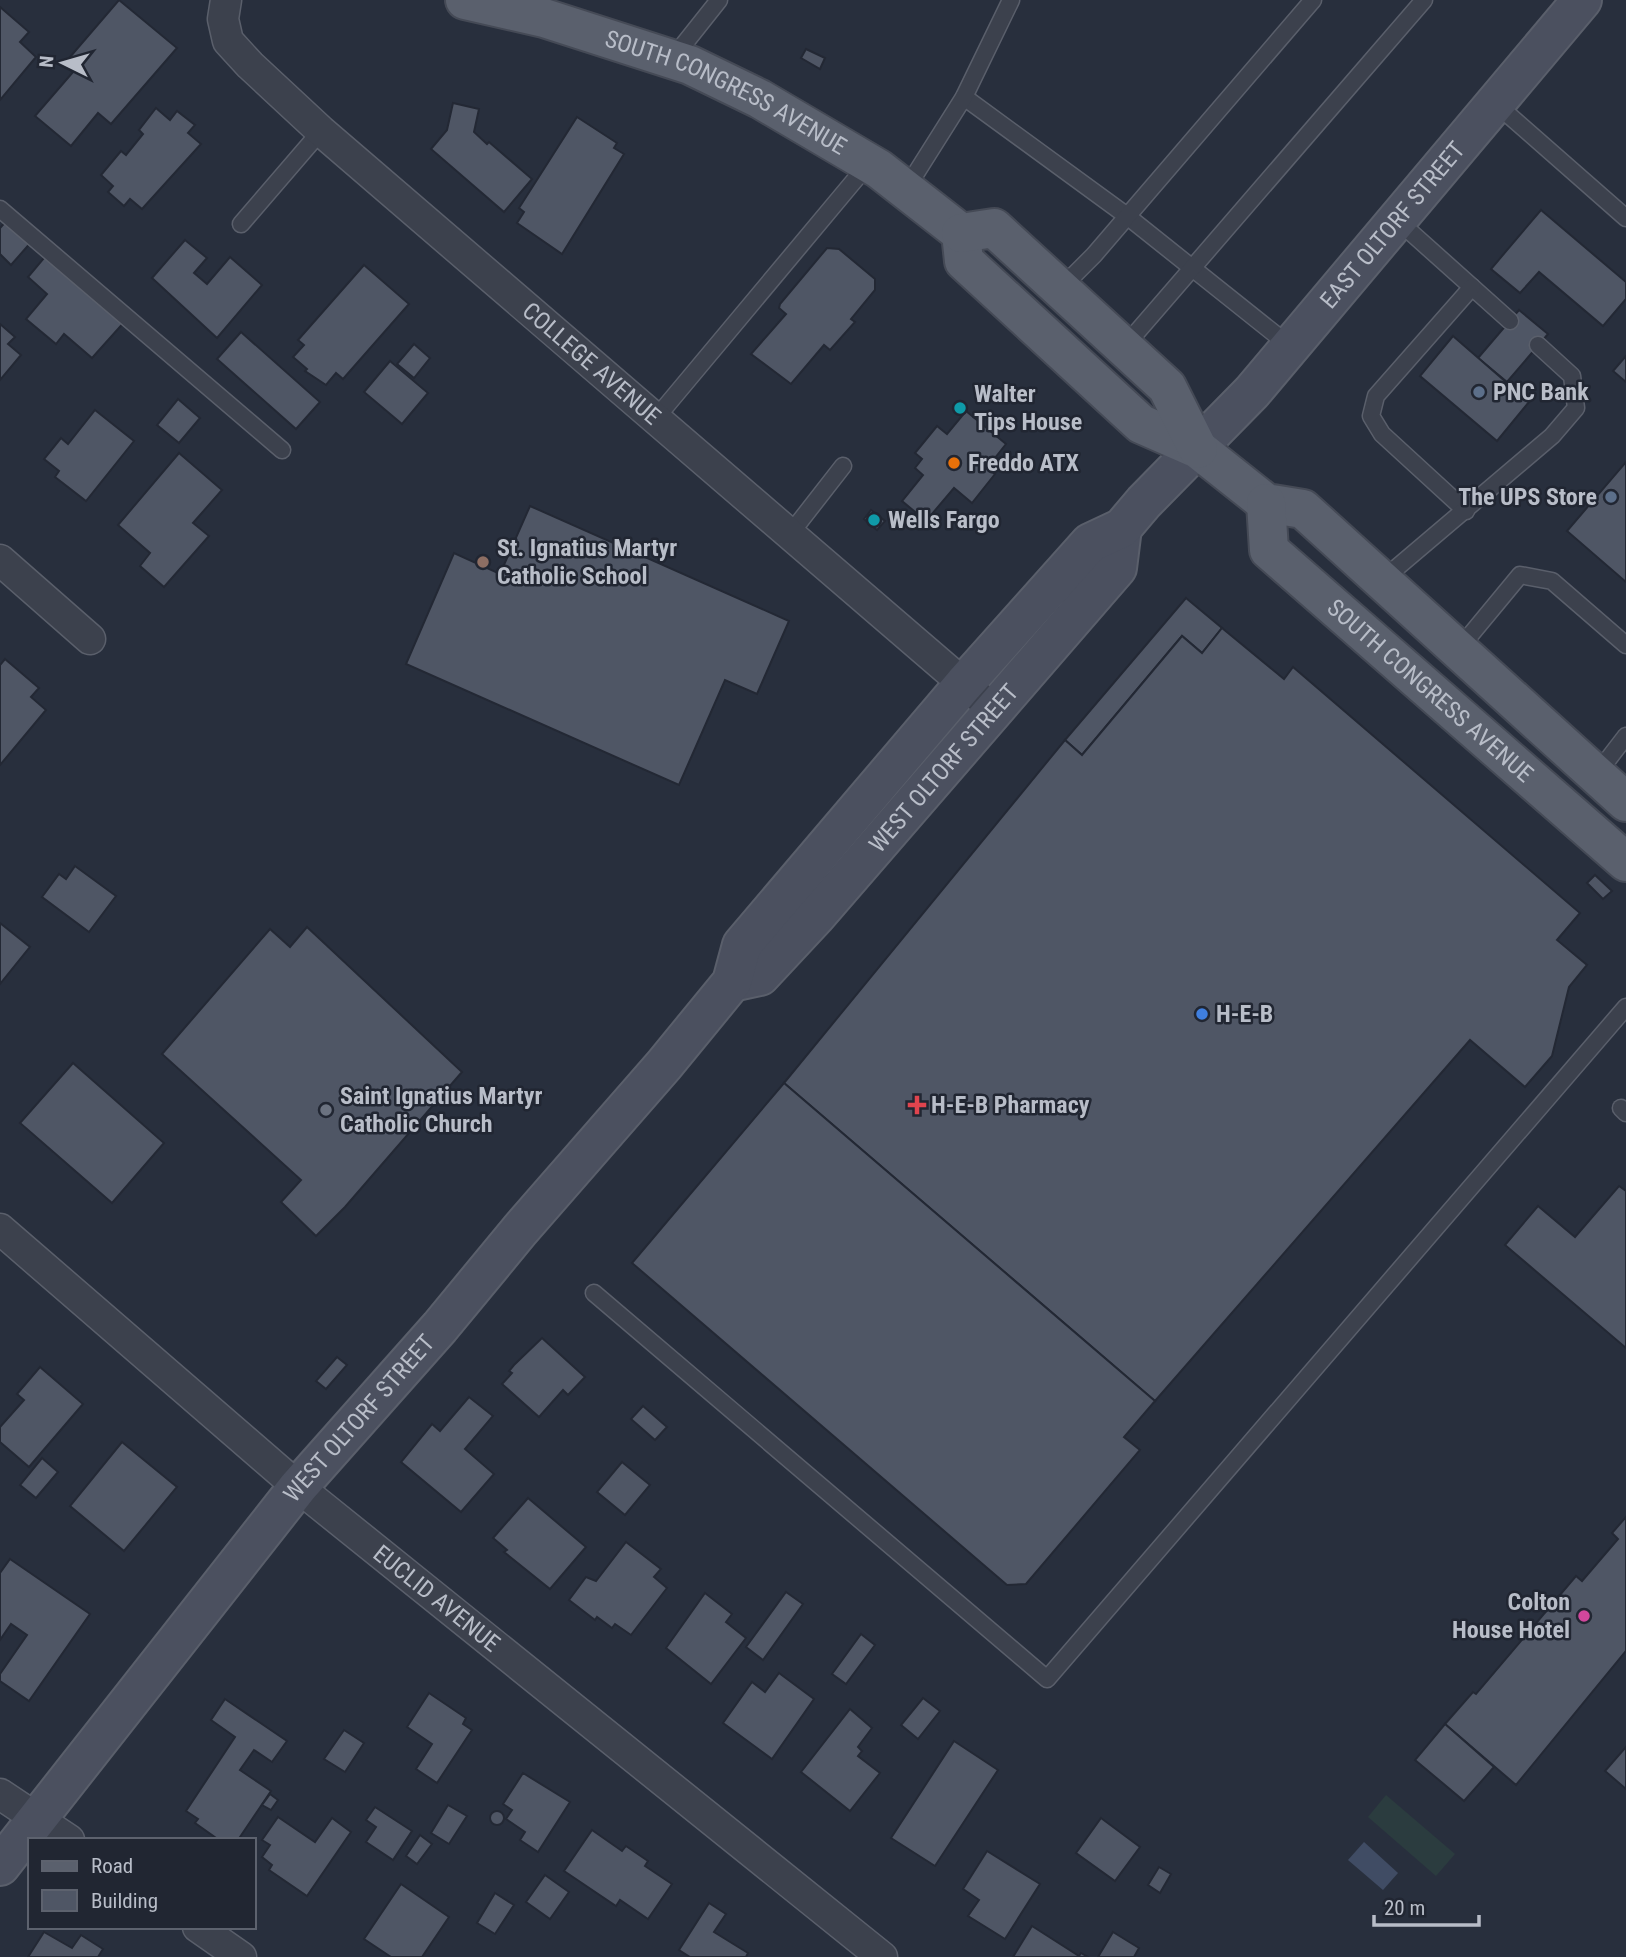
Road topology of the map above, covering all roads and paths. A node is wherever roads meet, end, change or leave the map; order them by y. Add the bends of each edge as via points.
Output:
1 (226, 0) edge
2 (465, 0) edge
3 (719, 0) edge
4 (1011, 0) edge
5 (1313, 0) edge
6 (1424, 0) edge
7 (1583, 0) edge
8 (545, 9) edge
9 (673, 59) junction
10 (964, 97) junction
11 (1495, 103) junction
12 (321, 131) junction
13 (869, 163) junction
14 (906, 189) junction
15 (0, 209) edge
16 (1127, 216) junction
17 (1626, 218) edge
18 (1396, 219) junction
19 (241, 224) dead end
20 (961, 233) junction
21 (1192, 270) junction
22 (1472, 287) junction
23 (1060, 289) junction
24 (1510, 321) dead end
25 (1538, 345) dead end
26 (1290, 346) junction
27 (1124, 347) junction
28 (656, 418) junction
29 (1198, 449) junction
30 (282, 450) dead end
31 (843, 466) dead end
32 (1266, 503) junction
33 (1466, 511) junction
34 (1122, 528) junction
35 (790, 534) junction
36 (0, 560) edge
37 (1381, 581) junction
38 (90, 639) dead end
39 (1626, 645) edge
40 (1458, 650) junction
41 (964, 684) junction
42 (993, 709) junction
43 (1626, 737) edge
44 (1596, 775) junction
45 (1626, 802) edge
46 (1626, 862) edge
47 (732, 982) junction
48 (1626, 1007) edge
49 (0, 1229) edge
50 (594, 1293) dead end
51 (298, 1488) junction
52 (0, 1794) edge
53 (37, 1818) junction
54 (66, 1838) edge
55 (0, 1866) edge
56 (201, 1929) edge
57 (241, 1957) edge
58 (882, 1957) edge

1 - 12 street, COLLEGE AVENUE via 223,19 228,41
2 - 8 main road, SOUTH CONGRESS AVENUE
3 - 9 lane
4 - 10 lane
5 - 16 lane
6 - 21 lane
7 - 11 main road, EAST OLTORF STREET
8 - 9 main road, SOUTH CONGRESS AVENUE
9 - 13 main road, SOUTH CONGRESS AVENUE via 760,99
10 - 14 lane
10 - 16 lane
11 - 17 lane
11 - 18 main road, EAST OLTORF STREET
12 - 19 lane
12 - 28 street, COLLEGE AVENUE
13 - 14 main road, SOUTH CONGRESS AVENUE
13 - 28 lane
14 - 20 main road, SOUTH CONGRESS AVENUE
15 - 30 lane
16 - 21 lane
16 - 23 lane
18 - 22 lane
18 - 26 main road, EAST OLTORF STREET
20 - 23 main road, SOUTH CONGRESS AVENUE via 993,228
20 - 29 main road, SOUTH CONGRESS AVENUE via 964,261 1141,424
21 - 26 lane
21 - 27 lane
22 - 24 lane
22 - 33 lane via 1376,396 1371,416 1382,434
23 - 27 main road, SOUTH CONGRESS AVENUE
25 - 33 lane via 1572,376 1576,408 1552,436
26 - 29 main road, EAST OLTORF STREET
27 - 29 main road, SOUTH CONGRESS AVENUE via 1167,387
28 - 35 street, COLLEGE AVENUE
29 - 32 main road, SOUTH CONGRESS AVENUE
29 - 34 main road, WEST OLTORF STREET
31 - 35 lane
32 - 37 main road, SOUTH CONGRESS AVENUE via 1303,509
32 - 46 main road, SOUTH CONGRESS AVENUE via 1269,550
33 - 37 lane
34 - 41 main road, WEST OLTORF STREET via 1090,543
34 - 42 main road, WEST OLTORF STREET via 1117,568
35 - 41 street, COLLEGE AVENUE
36 - 38 street
37 - 40 main road, SOUTH CONGRESS AVENUE
39 - 40 lane via 1552,581 1520,575
40 - 44 main road, SOUTH CONGRESS AVENUE
41 - 42 street, COLLEGE AVENUE
41 - 47 main road, WEST OLTORF STREET via 742,945
42 - 47 main road, WEST OLTORF STREET via 760,976
43 - 44 lane
44 - 45 main road, SOUTH CONGRESS AVENUE
47 - 51 main road, WEST OLTORF STREET
48 - 50 lane via 1047,1679
49 - 51 street, EUCLID AVENUE
51 - 53 main road, WEST OLTORF STREET
51 - 58 street, EUCLID AVENUE
52 - 53 street
53 - 54 street
53 - 55 main road, WEST OLTORF STREET
56 - 57 street

